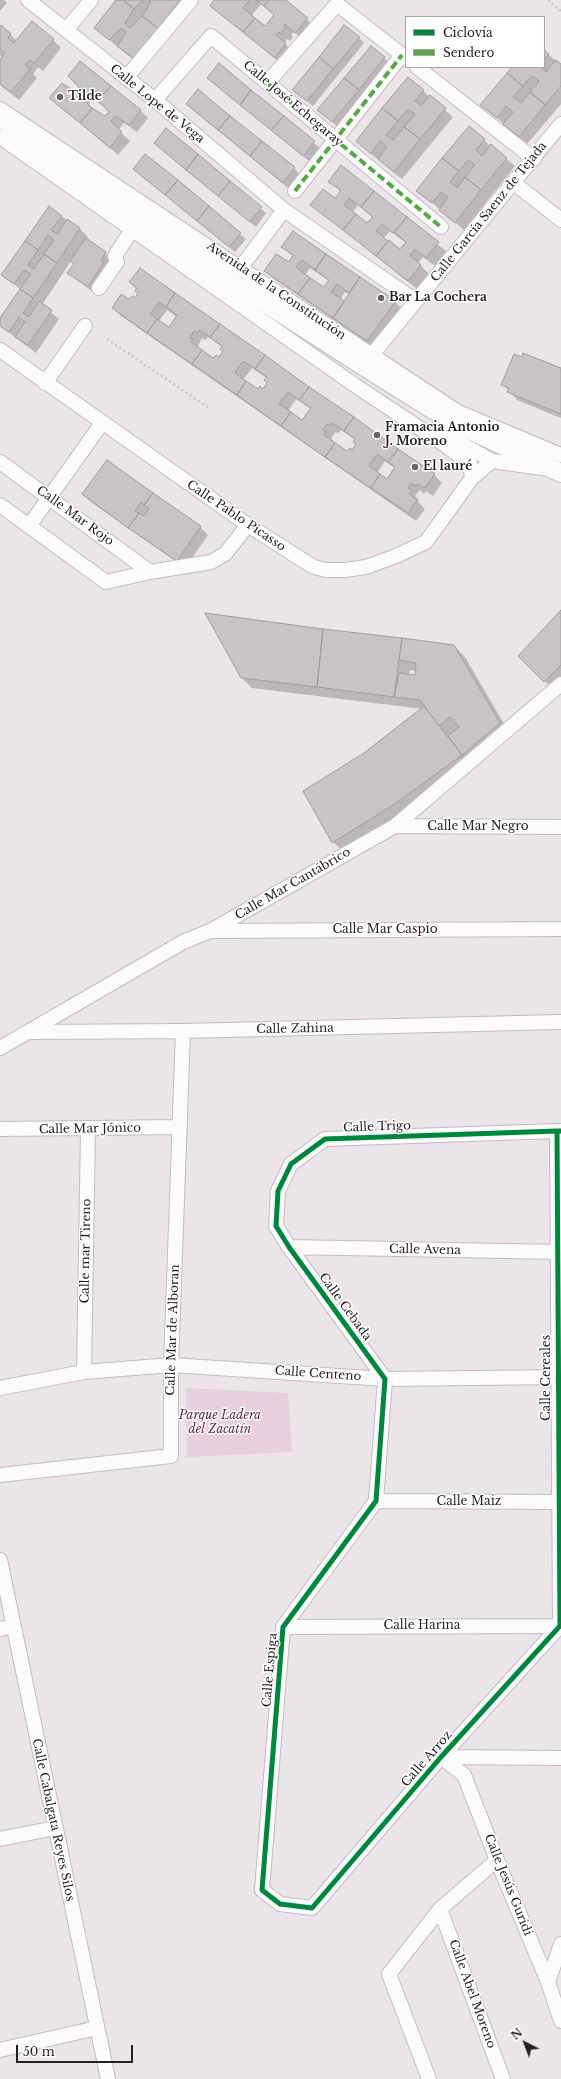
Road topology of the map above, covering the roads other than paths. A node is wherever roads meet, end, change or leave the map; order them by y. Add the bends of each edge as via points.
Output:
1 (28, 0) edge
2 (91, 0) edge
3 (191, 0) edge
4 (338, 2) edge
5 (66, 30) junction
6 (404, 57) edge
7 (418, 68) edge
8 (126, 78) junction
9 (267, 83) junction
10 (155, 100) junction
11 (0, 109) edge
12 (0, 118) edge
13 (561, 124) edge
14 (0, 137) edge
15 (335, 140) junction
16 (534, 159) junction
17 (514, 182) junction
18 (295, 191) dead end
19 (284, 210) junction
20 (561, 220) edge
21 (440, 227) dead end
22 (133, 228) junction
23 (241, 267) junction
24 (99, 288) dead end
25 (416, 302) junction
26 (85, 326) dead end
27 (0, 350) edge
28 (371, 356) junction
29 (45, 383) junction
30 (356, 386) junction
31 (102, 423) junction
32 (492, 461) junction
33 (0, 462) edge
34 (558, 466) edge
35 (472, 478) junction
36 (48, 496) junction
37 (0, 505) edge
38 (248, 525) junction
39 (29, 526) junction
40 (150, 572) junction
41 (561, 684) edge
42 (394, 826) junction
43 (561, 827) edge
44 (561, 929) edge
45 (210, 931) junction
46 (561, 1022) edge
47 (184, 1031) junction
48 (29, 1032) junction
49 (0, 1048) edge
50 (180, 1127) junction
51 (0, 1130) edge
52 (88, 1130) junction
53 (559, 1131) edge
54 (289, 1247) junction
55 (559, 1252) edge
56 (171, 1365) junction
57 (84, 1372) junction
58 (559, 1377) edge
59 (385, 1378) junction
60 (0, 1388) edge
61 (0, 1475) edge
62 (376, 1501) junction
63 (560, 1502) edge
64 (0, 1560) edge
65 (560, 1626) edge
66 (284, 1627) junction
67 (7, 1628) edge
68 (441, 1757) junction
69 (561, 1758) edge
70 (55, 1828) junction
71 (0, 1839) edge
72 (496, 1860) junction
73 (312, 1908) joint
74 (440, 1909) junction
75 (561, 1944) edge
76 (548, 1982) junction
77 (558, 2002) edge
78 (561, 2021) edge
79 (97, 2028) junction
80 (0, 2050) edge
81 (108, 2079) edge
82 (429, 2079) edge
83 (503, 2079) edge

1 - 5 street, Calle Lope de Vega
2 - 5 street
3 - 8 street
4 - 6 street
4 - 9 street
5 - 8 street, Calle Lope de Vega
6 - 15 street
7 - 16 street
8 - 10 street, Calle Lope de Vega
9 - 10 street, Calle José Echegaray via 211,36
9 - 15 street, Calle José Echegaray
10 - 19 street, Calle Lope de Vega
11 - 23 street, Avenida de la Constitución
12 - 34 street, Avenida de la Constitución via 232,281 451,421
13 - 16 street, Calle García Saenz de Tejada
14 - 22 street
15 - 18 street
15 - 21 street, Calle José Echegaray
16 - 17 street, Calle García Saenz de Tejada
17 - 20 street
17 - 25 street, Calle García Saenz de Tejada
19 - 23 street
19 - 25 street, Calle Lope de Vega
22 - 24 street via 115,256 117,262
22 - 30 street
23 - 28 street, Avenida de la Constitución
25 - 28 street, Calle García Saenz de Tejada
26 - 29 street
27 - 29 street, Calle Pablo Picasso
28 - 34 street, Avenida de la Constitución via 458,412
29 - 31 street, Calle Pablo Picasso
30 - 32 street
30 - 35 street via 470,464
31 - 36 street, Calle Mar Rojo
31 - 38 street, Calle Pablo Picasso
32 - 34 street
32 - 35 street, Calle Pablo Picasso
33 - 36 street, Calle Mar Rojo
35 - 38 street, Calle Pablo Picasso via 426,542 366,567 345,570 314,567
36 - 39 street, Calle Mar Rojo
36 - 40 street, Calle Mar Rojo
37 - 39 street
38 - 40 street via 225,554 211,562
39 - 40 street via 106,582
41 - 42 street, Calle Mar Cantábrico
42 - 43 street, Calle Mar Negro
42 - 45 street, Calle Mar Cantábrico
44 - 45 street, Calle Mar Caspio
45 - 48 street, Calle Mar Cantábrico via 183,942
46 - 47 street, Calle Zahina
47 - 48 street, Calle Zahina
47 - 50 street, Calle Mar de Alboran
48 - 49 street, Calle Mar Cantábrico
50 - 52 street, Calle Mar Jónico
50 - 56 street, Calle Mar de Alboran
51 - 52 street, Calle Mar Jónico
52 - 57 street, Calle mar Tireno
53 - 54 street, Calle Trigo via 325,1139 290,1164 278,1191 276,1226
53 - 55 street, Calle Cereales
54 - 55 street, Calle Avena
54 - 59 street, Calle Cebada
55 - 58 street, Calle Cereales
56 - 57 street, Calle Centeno
56 - 59 street, Calle Centeno
56 - 61 street, Calle Mar de Alboran via 171,1456
57 - 60 street, Calle Centeno
58 - 59 street, Calle Centeno
58 - 63 street, Calle Cereales
59 - 62 street
62 - 63 street, Calle Maiz
62 - 66 street, Calle Espiga
63 - 65 street, Calle Cereales
64 - 67 street, Calle Cabalgata Reyes Silos
65 - 66 street, Calle Harina
65 - 68 street, Calle Arroz
66 - 73 street, Calle Espiga via 262,1890 280,1904
67 - 70 street, Calle Cabalgata Reyes Silos
68 - 69 street
68 - 72 street, Calle Jesús Guridi via 464,1775
68 - 73 street, Calle Arroz
70 - 71 street
70 - 79 street, Calle Cabalgata Reyes Silos
72 - 74 street
72 - 76 street, Calle Jesús Guridi
74 - 82 street via 389,1974
74 - 83 street, Calle Abel Moreno
75 - 76 street
76 - 77 street, Calle Jesús Guridi
77 - 78 street, Calle Jesús Guridi
79 - 80 street
79 - 81 street, Calle Cabalgata Reyes Silos

